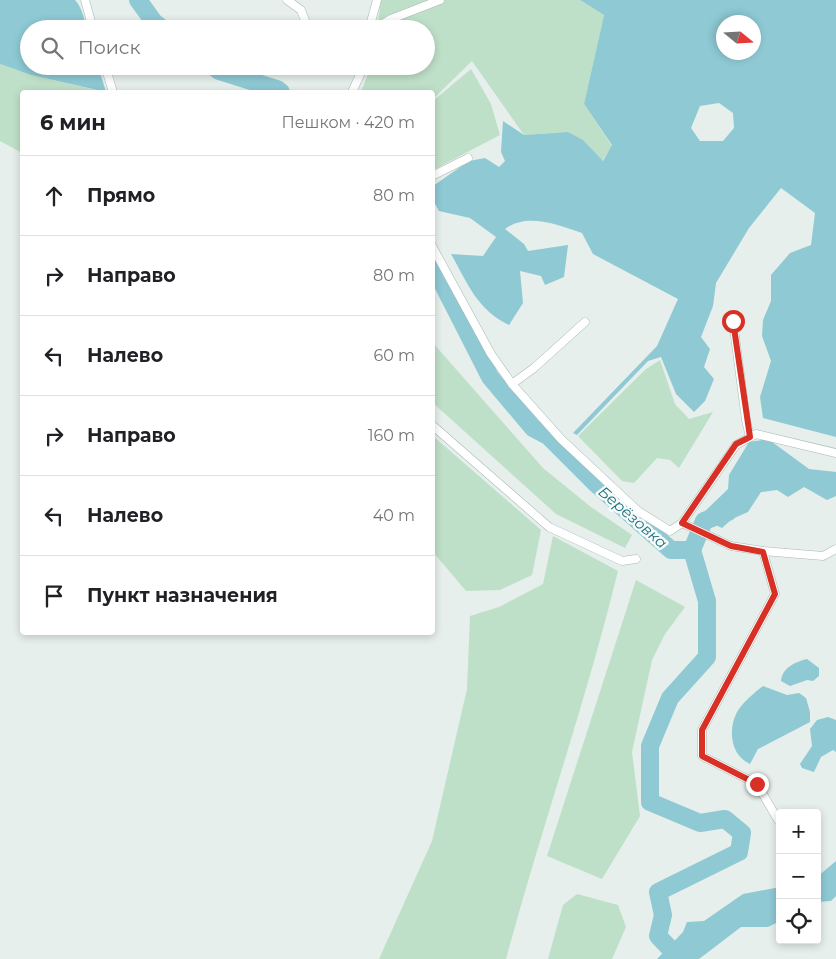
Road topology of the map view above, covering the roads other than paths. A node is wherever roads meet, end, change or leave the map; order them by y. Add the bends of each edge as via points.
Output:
1 (85, 0) edge
2 (287, 0) edge
3 (377, 0) edge
4 (440, 0) edge
5 (91, 20) edge
6 (305, 20) edge
7 (371, 20) edge
8 (390, 20) edge
9 (108, 75) edge
10 (360, 75) edge
11 (112, 90) edge
12 (353, 90) edge
13 (468, 158) dead end
14 (435, 174) edge
15 (435, 251) edge
16 (733, 321) dead end
17 (585, 322) dead end
18 (512, 384) junction
19 (435, 428) edge
20 (750, 437) junction
21 (836, 453) edge
22 (682, 523) junction
23 (836, 549) edge
24 (763, 552) junction
25 (636, 559) dead end
26 (776, 817) edge

1 - 5 street
2 - 6 street via 300,10
3 - 7 street
4 - 8 street
9 - 11 street
10 - 12 street
13 - 14 street
15 - 18 street via 491,354
16 - 20 street
17 - 18 street
18 - 22 street via 561,438 638,511 670,531
19 - 25 street via 549,527 622,561
20 - 21 street via 756,434
20 - 22 street via 736,444
22 - 24 street via 731,546
23 - 24 street via 823,556
24 - 26 street via 775,594 702,730 702,756 757,784

